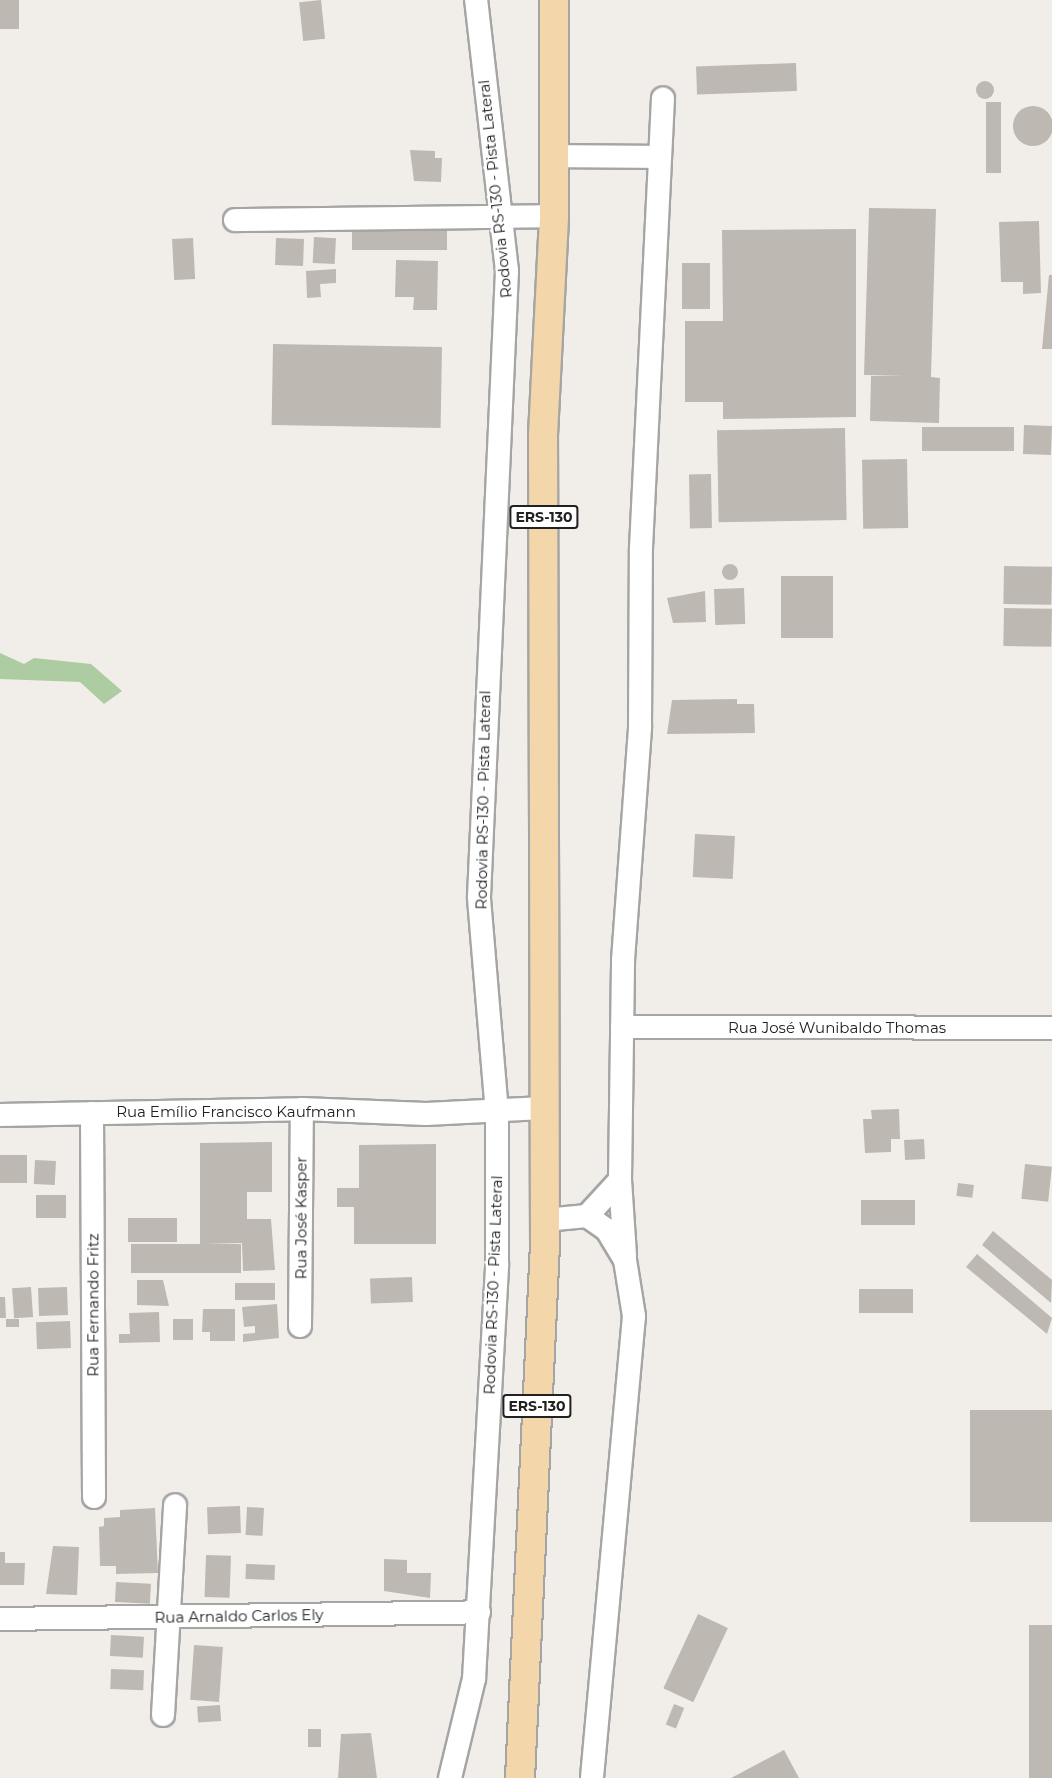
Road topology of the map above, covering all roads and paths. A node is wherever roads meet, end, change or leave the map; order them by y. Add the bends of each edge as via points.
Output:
1 (476, 0) edge
2 (554, 0) edge
3 (663, 99) dead end
4 (554, 156) junction
5 (659, 157) junction
6 (554, 216) junction
7 (500, 217) junction
8 (235, 220) dead end
9 (622, 1027) junction
10 (1052, 1028) edge
11 (544, 1108) junction
12 (302, 1109) junction
13 (92, 1113) junction
14 (497, 1113) junction
15 (0, 1115) edge
16 (620, 1180) junction
17 (586, 1216) junction
18 (545, 1220) junction
19 (625, 1260) junction
20 (300, 1326) dead end
21 (94, 1497) dead end
22 (175, 1505) dead end
23 (478, 1612) junction
24 (169, 1618) junction
25 (0, 1619) edge
26 (163, 1715) dead end
27 (450, 1778) edge
28 (520, 1778) edge
29 (592, 1778) edge

1 - 7 street, Rodovia RS-130 - Pista Lateral
2 - 4 main road, ERS-130
3 - 5 street
4 - 5 street
4 - 6 main road, ERS-130
5 - 9 street via 641,548 640,726
6 - 7 street
6 - 11 main road, ERS-130 via 543,435
7 - 8 street
7 - 14 street, Rodovia RS-130 - Pista Lateral via 508,336 488,596 479,897
9 - 10 street, Rua José Wunibaldo Thomas
9 - 16 street
11 - 14 street, Rua Emílio Francisco Kaufmann
11 - 18 main road, ERS-130
12 - 13 street, Rua Emílio Francisco Kaufmann
12 - 14 street, Rua Emílio Francisco Kaufmann
12 - 20 street, Rua José Kasper
13 - 15 street, Rua Emílio Francisco Kaufmann
13 - 21 street, Rua Fernando Fritz
14 - 23 street, Rodovia RS-130 - Pista Lateral via 497,1264
16 - 17 street
16 - 19 street
17 - 18 street
17 - 19 street via 608,1230
18 - 28 main road, ERS-130
19 - 29 street via 634,1316
22 - 24 street
23 - 24 street, Rua Arnaldo Carlos Ely
23 - 27 street, Rodovia RS-130 - Pista Lateral via 474,1679
24 - 25 street, Rua Arnaldo Carlos Ely
24 - 26 street

